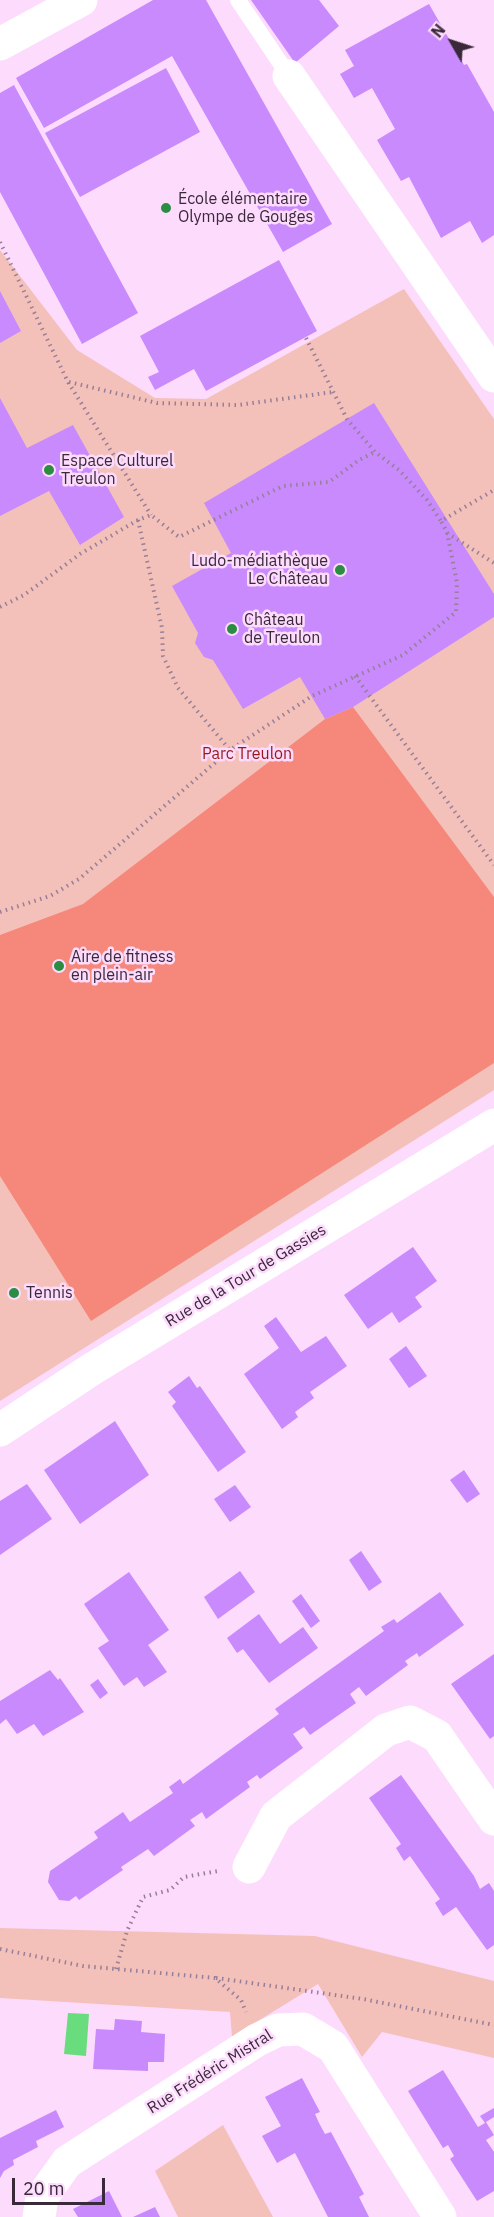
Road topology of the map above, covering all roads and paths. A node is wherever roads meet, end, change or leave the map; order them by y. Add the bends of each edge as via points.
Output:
1 (81, 0) edge
2 (238, 0) edge
3 (0, 44) edge
4 (290, 76) joint
5 (0, 242) edge
6 (306, 338) dead end
7 (494, 376) edge
8 (68, 382) junction
9 (333, 392) junction
10 (375, 452) junction
11 (494, 490) edge
12 (151, 515) junction
13 (138, 520) junction
14 (441, 521) junction
15 (447, 532) junction
16 (494, 563) edge
17 (0, 607) edge
18 (355, 676) junction
19 (230, 750) junction
20 (494, 865) edge
21 (0, 912) edge
22 (494, 1125) edge
23 (0, 1430) edge
24 (494, 1819) edge
25 (249, 1867) joint
26 (0, 1949) edge
27 (116, 1969) junction
28 (215, 1978) junction
29 (494, 2025) edge
30 (257, 2040) junction
31 (39, 2217) edge
32 (440, 2217) edge

1 - 3 street
2 - 4 lane
4 - 7 street
5 - 8 path
6 - 9 path
8 - 9 path via 157,403 238,405
8 - 12 path
9 - 10 path via 347,419
10 - 12 path via 329,482 283,486 179,537
10 - 14 path via 399,470
11 - 14 path
12 - 13 path
13 - 17 path
13 - 19 path via 162,628 163,656 178,688
14 - 15 path
15 - 16 path
15 - 18 path via 457,582 456,612 403,654
18 - 19 path via 312,696
18 - 20 path
19 - 21 path via 79,879 50,896
22 - 23 street, Rue de la Tour de Gassies via 93,1369
24 - 25 street via 436,1736 410,1722 386,1730 276,1816
25 - 27 path via 184,1876 170,1890 143,1897 127,1931
26 - 27 path
27 - 28 path
28 - 29 path via 363,1999
28 - 30 path via 241,2000
30 - 31 street, Rue Frédéric Mistral via 67,2162 42,2197
30 - 32 street, Rue Frédéric Mistral via 278,2030 303,2029 333,2046

